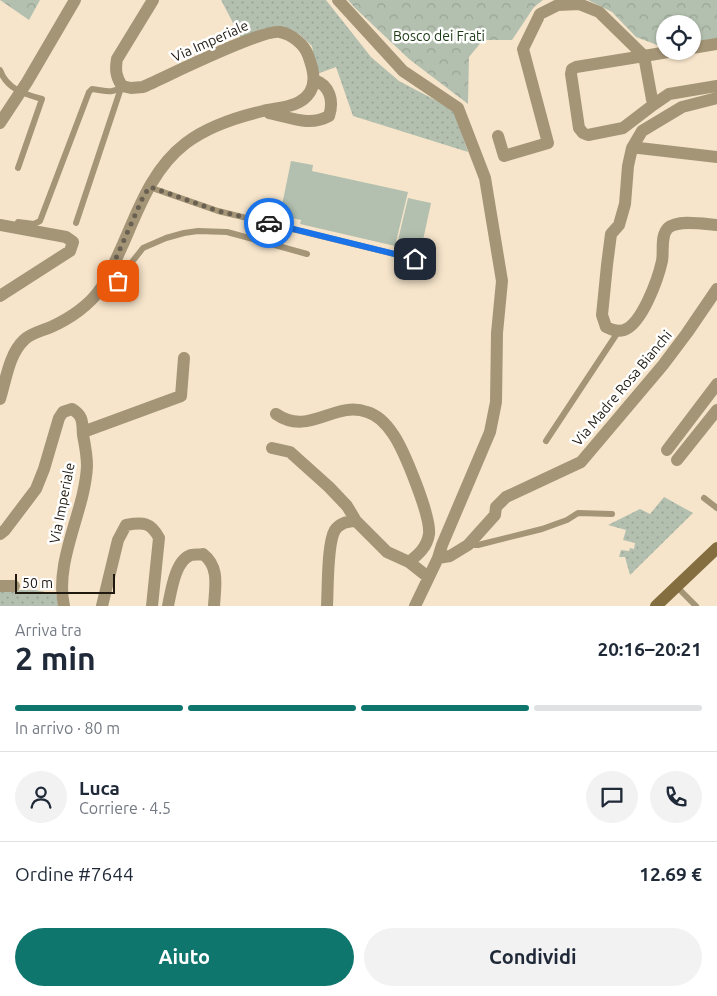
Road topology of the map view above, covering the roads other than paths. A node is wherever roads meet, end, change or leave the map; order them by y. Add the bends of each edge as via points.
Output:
1 (75, 0) edge
2 (153, 0) edge
3 (338, 0) edge
4 (717, 44) edge
5 (701, 47) edge
6 (656, 54) edge
7 (644, 56) junction
8 (0, 70) edge
9 (314, 80) junction
10 (122, 86) junction
11 (717, 86) edge
12 (20, 93) junction
13 (717, 98) edge
14 (653, 105) junction
15 (263, 111) junction
16 (0, 123) edge
17 (498, 136) dead end
18 (632, 148) junction
19 (717, 157) edge
20 (18, 168) dead end
21 (150, 187) junction
22 (76, 223) dead end
23 (0, 225) edge
24 (717, 225) edge
25 (16, 228) junction
26 (308, 254) dead end
27 (415, 259) dead end
28 (717, 288) edge
29 (100, 289) junction
30 (0, 296) edge
31 (618, 332) junction
32 (184, 358) dead end
33 (717, 384) edge
34 (0, 399) edge
35 (717, 410) edge
36 (276, 414) dead end
37 (83, 432) junction
38 (546, 441) dead end
39 (272, 448) dead end
40 (667, 450) dead end
41 (677, 460) dead end
42 (704, 498) dead end
43 (717, 508) edge
44 (612, 514) dead end
45 (356, 521) junction
46 (0, 534) edge
47 (468, 545) junction
48 (717, 548) edge
49 (438, 558) junction
50 (409, 562) junction
51 (428, 577) junction
52 (677, 587) junction
53 (64, 606) edge
54 (102, 606) edge
55 (152, 606) edge
56 (168, 606) edge
57 (214, 606) edge
58 (327, 606) edge
59 (415, 606) edge
60 (656, 606) edge
61 (696, 606) edge

1 - 12 street
2 - 10 street via 117,59 117,78
3 - 49 street via 403,71 458,108 485,178 492,217 502,281 496,402 490,432
4 - 5 street
6 - 7 street
7 - 14 street
7 - 14 street via 572,69 579,128 588,135 623,128
7 - 17 street via 599,12 579,4 558,5 540,14 523,49 548,143 504,156
8 - 12 lane via 4,79
9 - 10 street, Via Imperiale via 303,48 279,32 254,37 143,87
9 - 15 street via 311,91 298,102
9 - 15 street, Via Imperiale via 325,86 330,94 332,108 329,116 321,121 296,120
10 - 22 lane
10 - 25 lane, Via Imperiale via 116,92 92,89 89,92 40,221 34,224 18,222
11 - 14 street via 669,94
12 - 16 street
12 - 20 lane via 42,99
13 - 18 street via 682,107 642,131
15 - 21 street via 210,128 187,142 168,160
18 - 19 street
18 - 31 street via 625,204 619,225 611,234 603,296 603,321 606,327
21 - 27 lane via 218,211
21 - 29 street
23 - 25 street
24 - 31 street via 678,224 666,231 656,285 637,319 626,330
25 - 30 street via 66,237 73,242 72,247
26 - 29 lane via 227,232 198,231 166,238 143,248 106,295
28 - 47 street, Via Madre Rosa Bianchi via 663,365 580,462 506,497 496,507 495,515
29 - 34 street via 68,318 23,340 14,353
31 - 38 lane
32 - 37 street via 182,396
33 - 40 street
35 - 41 street
36 - 50 street via 294,423 356,409 383,421 394,434 406,460 428,524 424,548
37 - 46 street, Via Imperiale via 79,413 72,409 63,412 58,418 36,489
37 - 53 street, Via Imperiale via 87,468 63,571
39 - 45 street via 290,452 341,499
42 - 43 lane
44 - 47 lane, Via Madre Rosa Bianchi via 578,513 542,529
45 - 50 street via 387,552
45 - 58 street via 343,523 334,532 330,547
47 - 49 street, Via Madre Rosa Bianchi via 450,556
48 - 52 street
49 - 51 street
50 - 51 street
51 - 59 street
52 - 60 street
52 - 61 lane
54 - 55 street via 118,540 126,525 136,523 148,524 160,538
56 - 57 street via 176,572 183,560 190,555 204,554 212,561 215,575

